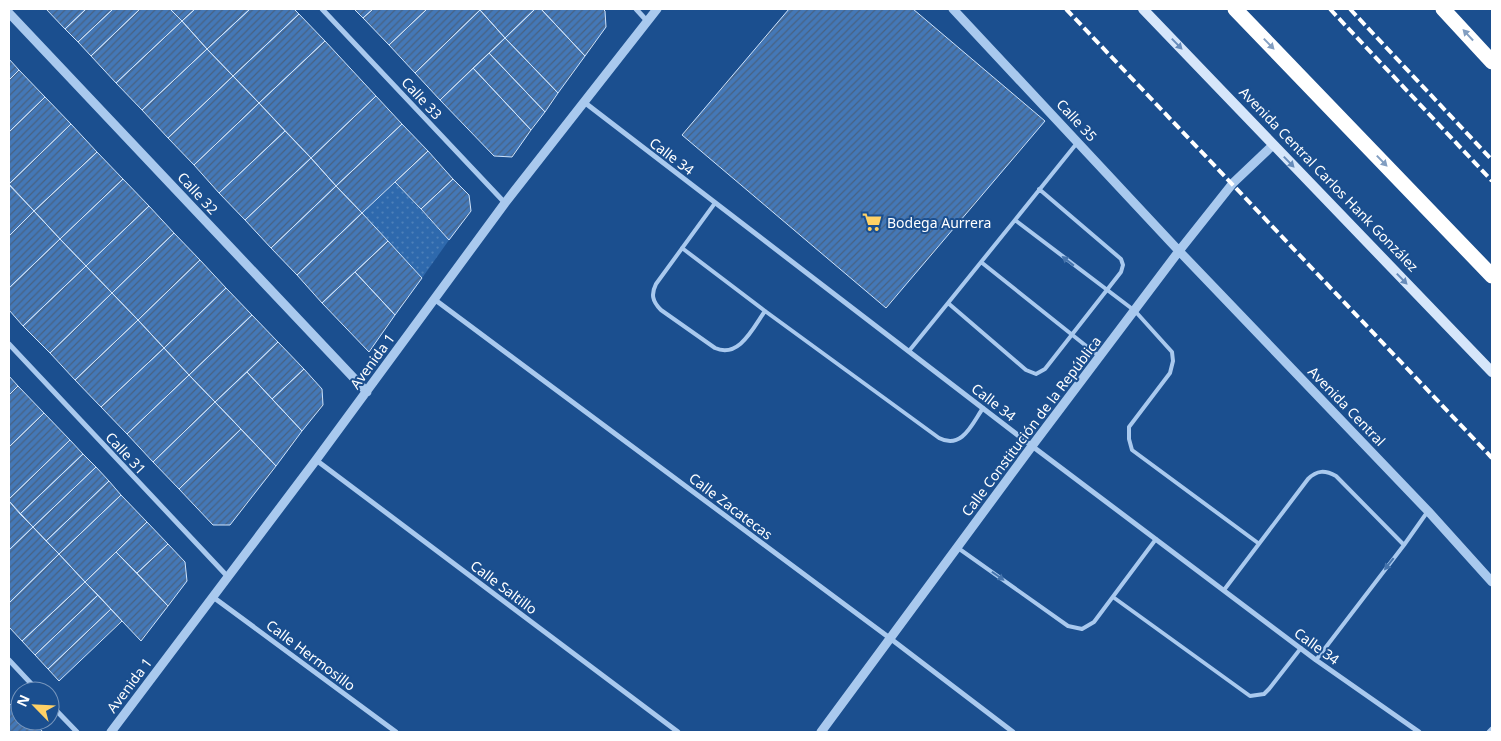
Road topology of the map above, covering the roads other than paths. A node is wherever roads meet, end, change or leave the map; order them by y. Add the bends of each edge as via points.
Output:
1 (322, 9) edge
2 (636, 9) edge
3 (657, 9) edge
4 (953, 9) edge
5 (1143, 9) edge
6 (1236, 9) edge
7 (1443, 9) edge
8 (9, 13) edge
9 (647, 21) junction
10 (1492, 62) edge
11 (584, 102) junction
12 (1078, 141) junction
13 (1273, 145) junction
14 (1040, 189) junction
15 (505, 203) junction
16 (716, 203) junction
17 (1016, 220) junction
18 (682, 248) junction
19 (1179, 251) junction
20 (981, 262) junction
21 (1492, 276) edge
22 (1107, 290) junction
23 (434, 300) junction
24 (948, 302) junction
25 (765, 311) junction
26 (1134, 311) junction
27 (1072, 335) junction
28 (9, 344) edge
29 (909, 351) junction
30 (1100, 357) junction
31 (1492, 372) edge
32 (366, 392) junction
33 (983, 408) junction
34 (1032, 446) junction
35 (316, 460) junction
36 (1428, 511) junction
37 (1156, 539) junction
38 (1258, 543) junction
39 (1404, 545) junction
40 (958, 548) junction
41 (228, 577) junction
42 (1492, 582) edge
43 (1224, 590) junction
44 (1113, 596) junction
45 (213, 597) junction
46 (891, 639) junction
47 (1301, 648) junction
48 (9, 660) edge
49 (1316, 660) junction
50 (29, 681) edge
51 (60, 714) edge
52 (1492, 729) edge
53 (77, 732) edge
54 (111, 732) edge
55 (396, 732) edge
56 (678, 732) edge
57 (821, 732) edge
58 (1012, 732) edge
59 (1419, 732) edge
60 (1490, 732) edge

1 - 15 street, Calle 33
2 - 9 street
3 - 9 street, Avenida 1
4 - 12 street, Calle 35
5 -> 13 main road, Avenida Central Carlos Hank González
6 -> 21 highway
10 -> 7 highway
8 - 32 street, Calle 32
9 - 11 street, Avenida 1
11 - 15 street, Avenida 1
11 - 16 street, Calle 34
12 - 14 lane
12 - 19 street, Calle 35
13 - 19 street, Calle Constitución de la República via 1233,183
13 -> 31 main road, Avenida Central Carlos Hank González
14 - 17 lane
14 - 22 lane via 1121,259 1121,272
15 - 23 street, Avenida 1
16 - 18 lane
16 - 29 street, Calle 34
17 - 20 lane
22 -> 17 lane
18 - 25 lane
18 - 25 lane via 653,290 653,298 660,310 721,351 735,349
19 - 26 street, Calle Constitución de la República
19 - 36 street, Avenida Central
20 - 24 lane
20 - 27 lane
22 - 26 lane
22 - 27 lane
23 - 32 street, Avenida 1
23 - 46 street, Calle Zacatecas
24 - 27 lane via 1031,373 1045,369
24 - 29 lane
25 - 33 lane via 946,442 953,442 966,434
26 - 30 street, Calle Constitución de la República
26 - 38 lane via 1172,352 1173,360 1170,373 1129,427 1132,450
27 - 30 lane
28 - 41 street, Calle 31
29 - 33 street, Calle 34
30 - 34 street, Calle Constitución de la República
32 - 35 street, Avenida 1
33 - 34 street, Calle 34
34 - 37 street, Calle 34
34 - 40 street, Calle Constitución de la República
35 - 41 street, Avenida 1
35 - 56 street, Calle Saltillo
36 - 39 lane
36 - 42 street, Avenida Central
37 - 43 street, Calle 34
37 - 44 lane
38 - 39 lane via 1308,478 1321,471 1336,476
38 - 43 lane
39 -> 49 lane
40 -> 44 lane via 1075,629 1088,626
40 - 46 street, Calle Constitución de la República
41 - 45 street, Avenida 1
43 - 47 street, Calle 34
44 - 47 lane via 1250,696 1264,694 1270,689
45 - 54 street, Avenida 1
45 - 55 street, Calle Hermosillo
46 - 57 street, Calle Constitución de la República
46 - 58 street, Calle Zacatecas
47 - 49 street, Calle 34
48 - 50 street
49 - 59 street, Calle 34
51 - 53 street
52 - 60 street

